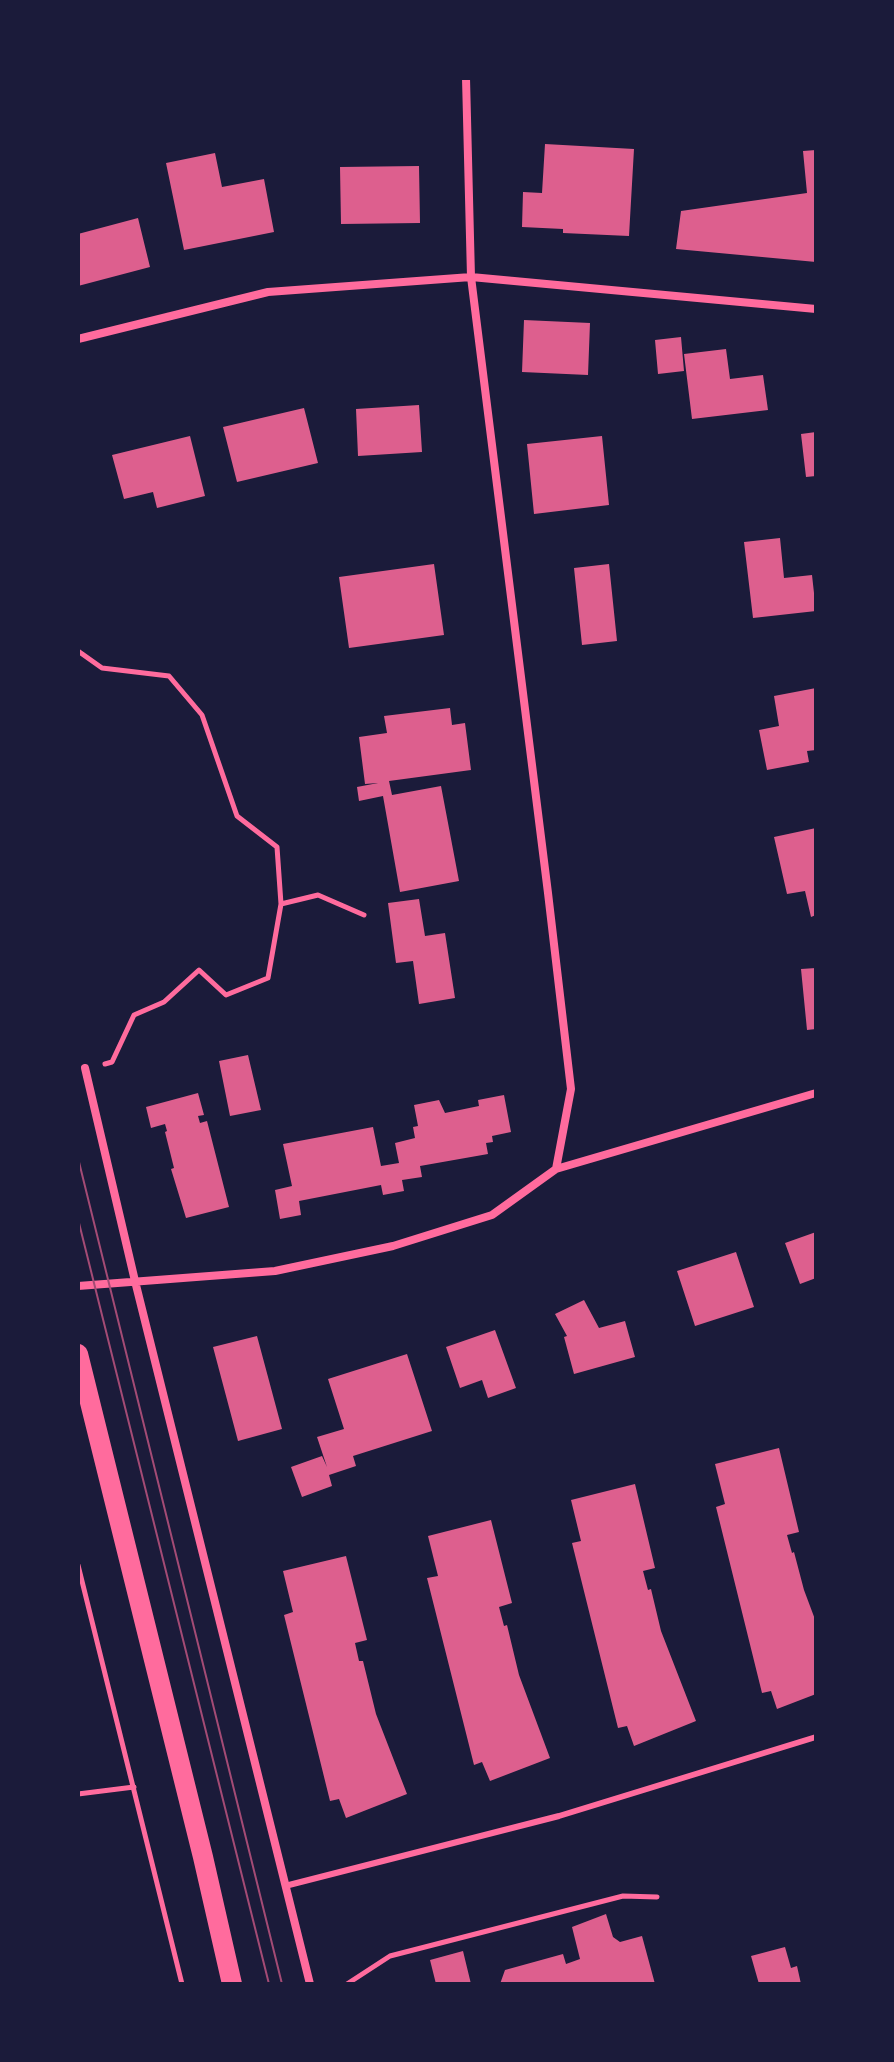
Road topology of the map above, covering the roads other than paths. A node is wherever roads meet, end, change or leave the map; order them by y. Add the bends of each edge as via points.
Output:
1 (466, 78) edge
2 (471, 277) junction
3 (816, 309) edge
4 (78, 339) edge
5 (85, 1068) dead end
6 (816, 1093) edge
7 (556, 1169) junction
8 (135, 1281) junction
9 (78, 1286) edge
10 (78, 1354) edge
11 (816, 1737) edge
12 (285, 1886) junction
13 (232, 1984) edge
14 (310, 1984) edge

1 - 2 street
2 - 3 street
2 - 4 street via 268,292
2 - 7 street via 571,1089
5 - 8 street
6 - 7 street
7 - 8 street via 492,1215 393,1246 275,1271
8 - 9 street
8 - 12 street
10 - 13 main road
11 - 12 lane via 559,1816
12 - 14 street

